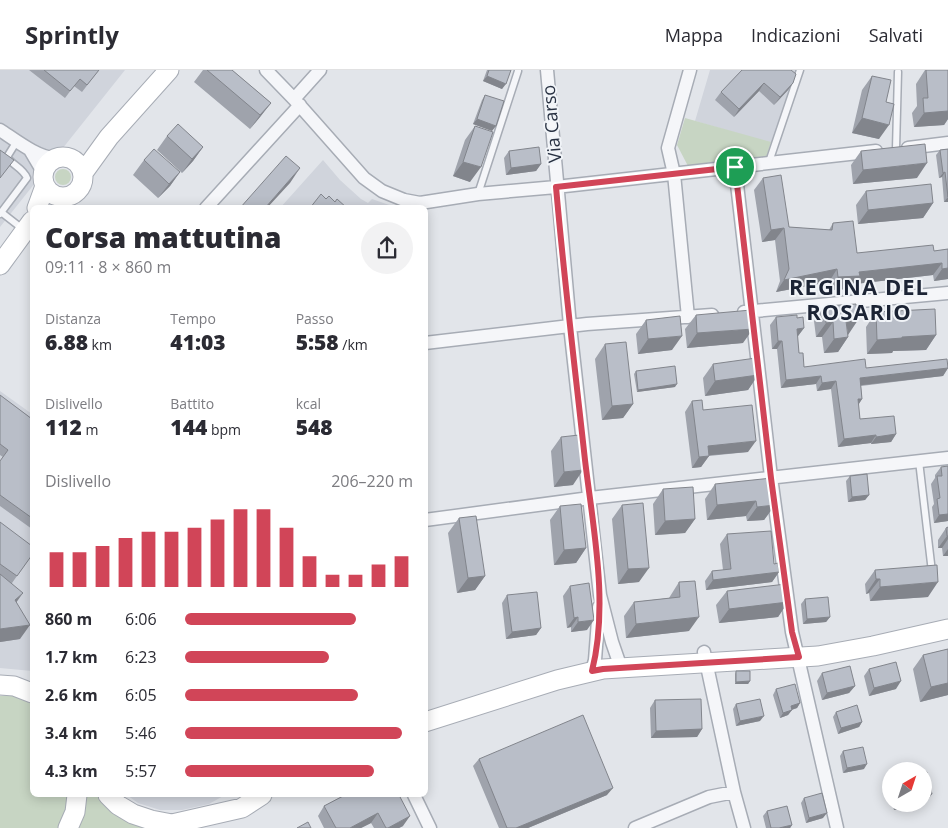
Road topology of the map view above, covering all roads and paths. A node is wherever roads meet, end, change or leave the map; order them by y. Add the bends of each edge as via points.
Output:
1 (169, 70) edge
2 (266, 70) edge
3 (320, 70) edge
4 (547, 70) edge
5 (690, 70) edge
6 (800, 70) edge
7 (518, 71) edge
8 (898, 72) dead end
9 (297, 102) junction
10 (0, 130) edge
11 (109, 137) junction
12 (948, 143) edge
13 (23, 144) junction
14 (896, 149) junction
15 (62, 158) junction
16 (768, 162) junction
17 (735, 167) junction
18 (83, 173) junction
19 (674, 174) junction
20 (556, 187) junction
21 (49, 191) edge
22 (478, 194) junction
23 (41, 205) edge
24 (209, 205) edge
25 (1, 213) edge
26 (30, 220) edge
27 (30, 223) edge
28 (0, 265) edge
29 (948, 293) edge
30 (752, 312) junction
31 (688, 317) junction
32 (570, 326) junction
33 (428, 343) edge
34 (948, 458) edge
35 (919, 461) junction
36 (771, 478) junction
37 (590, 498) junction
38 (428, 520) edge
39 (934, 582) edge
40 (600, 595) junction
41 (948, 618) edge
42 (948, 629) edge
43 (797, 651) junction
44 (705, 657) junction
45 (619, 663) junction
46 (594, 666) junction
47 (4, 686) edge
48 (30, 692) edge
49 (428, 709) edge
50 (428, 721) edge
51 (734, 792) junction
52 (77, 797) edge
53 (110, 797) edge
54 (265, 797) edge
55 (415, 797) edge
56 (251, 800) edge
57 (68, 828) edge
58 (191, 828) edge
59 (430, 828) edge
60 (636, 828) edge
61 (744, 828) edge
62 (837, 828) edge

1 - 11 main road
2 - 9 street
3 - 9 street
4 - 20 street, Via Carso
5 - 19 street via 668,148
6 - 16 lane
7 - 22 lane, Via Carso
8 - 14 lane
9 - 22 street via 364,178 382,191 420,203
9 - 24 street
10 - 13 street
11 - 15 main road
11 - 18 main road
12 - 14 street
13 - 15 street via 47,157
13 - 21 street
13 - 25 lane via 7,157 27,178
14 - 16 street
15 - 18 main road via 78,164
15 - 21 main road via 50,161
16 - 17 street
17 - 19 street
17 - 30 street
18 - 21 main road via 82,184 70,195
19 - 20 street
19 - 31 street
20 - 22 street
20 - 32 street, Via Carso
21 - 23 main road
25 - 26 lane
27 - 28 main road
29 - 30 street
30 - 31 street
30 - 36 street
31 - 32 street
32 - 33 street
32 - 37 street, Via Carso
34 - 35 street
35 - 36 street
35 - 39 lane
36 - 37 street
36 - 43 street
37 - 38 street
37 - 40 street, Via Carso
40 - 45 street, Via Carso
40 - 46 street, Via Carso
41 - 43 main road via 816,644
42 - 43 main road via 818,656
43 - 44 main road
43 - 62 street
44 - 45 main road
44 - 51 street
45 - 46 main road
46 - 49 main road via 553,669
46 - 50 main road
47 - 48 main road
51 - 60 street via 709,796
51 - 61 street
52 - 57 main road
53 - 56 main road via 133,814 172,824
54 - 56 main road
55 - 59 street
56 - 58 main road

